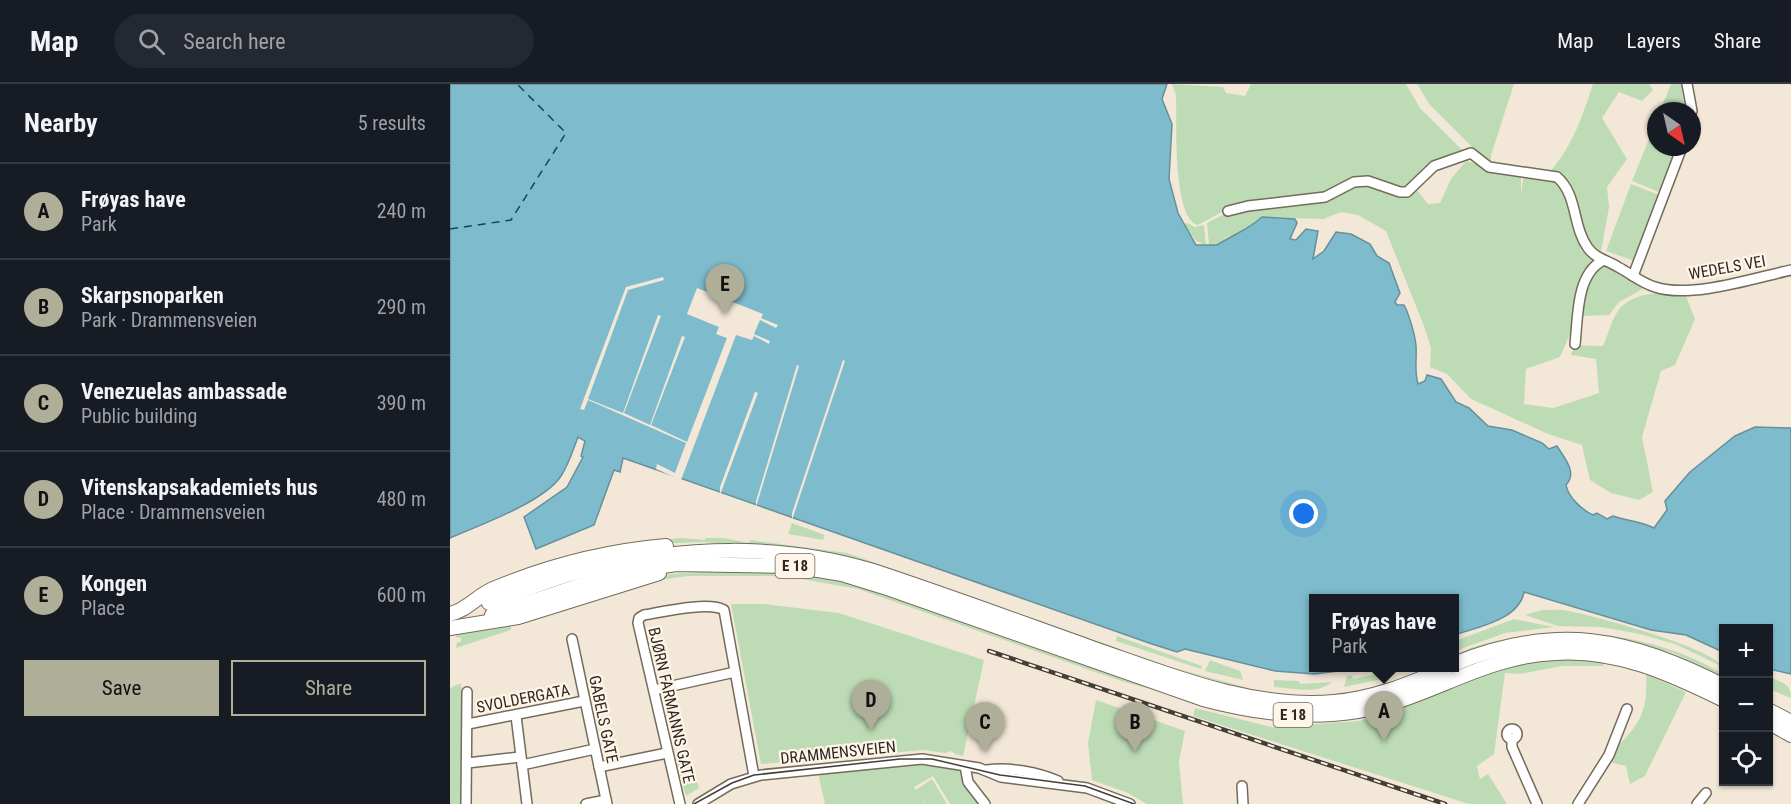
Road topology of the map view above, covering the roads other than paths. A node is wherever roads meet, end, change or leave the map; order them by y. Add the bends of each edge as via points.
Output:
1 (1687, 84) edge
2 (1690, 102) edge
3 (1679, 156) edge
4 (1228, 211) dead end
5 (1602, 261) junction
6 (1791, 270) edge
7 (1633, 276) junction
8 (1575, 344) dead end
9 (733, 552) junction
10 (704, 565) junction
11 (450, 614) edge
12 (450, 628) edge
13 (572, 639) dead end
14 (1459, 663) edge
15 (735, 672) junction
16 (1437, 672) edge
17 (1719, 684) edge
18 (654, 690) junction
19 (467, 692) dead end
20 (1719, 698) edge
21 (584, 701) junction
22 (1627, 709) dead end
23 (1773, 709) edge
24 (1791, 711) edge
25 (1773, 715) edge
26 (516, 716) junction
27 (468, 724) junction
28 (1784, 728) edge
29 (1512, 739) dead end
30 (595, 749) junction
31 (667, 753) junction
32 (521, 761) junction
33 (467, 763) junction
34 (965, 766) junction
35 (599, 767) junction
36 (754, 776) junction
37 (1242, 786) dead end
38 (1706, 792) dead end
39 (606, 802) edge
40 (701, 803) edge
41 (466, 804) edge
42 (526, 804) edge
43 (586, 804) edge
44 (680, 804) edge
45 (985, 804) edge
46 (1130, 804) edge
47 (1243, 804) edge
48 (1537, 804) edge
49 (1578, 804) edge
50 (1697, 804) edge

1 - 2 street
3 - 7 street
4 - 5 street, WEDELS VEI via 1325,197 1354,182 1407,192 1434,166 1471,153 1489,166 1550,175 1563,182 1582,238
5 - 7 street, WEDELS VEI
5 - 8 street via 1589,272 1582,290
6 - 7 street, WEDELS VEI via 1681,290 1654,287
9 - 10 highway, E 18 via 677,554 587,569 490,609 617,573 676,564
9 - 11 highway via 705,544 601,555 495,588
9 - 16 highway, E 18 via 795,554 857,566 1138,664 1247,697 1336,702 1384,693
10 - 12 highway via 667,571 518,617
10 - 20 highway, E 18 via 794,566 842,574 1203,699 1244,709 1308,716 1361,711 1404,699 1491,664 1556,652 1638,662
13 - 21 street, GABELS GATE
14 - 17 highway via 1511,646 1576,640 1656,655
15 - 18 street
15 - 18 street, BJØRN FARMANNS GATE via 725,613 717,608 644,615 638,623
15 - 36 street
18 - 31 street, BJØRN FARMANNS GATE
19 - 27 street
21 - 26 street, SVOLDERGATA
21 - 30 street, GABELS GATE
22 - 49 street via 1609,755
23 - 24 highway
25 - 28 highway
26 - 27 street, SVOLDERGATA
26 - 32 street
27 - 33 street
29 - 48 street
30 - 32 street
30 - 35 street, GABELS GATE
31 - 35 street
31 - 44 street, BJØRN FARMANNS GATE
32 - 33 street
32 - 42 street
33 - 41 street
34 - 36 street, DRAMMENSVEIEN via 922,759
34 - 45 street via 968,782
34 - 46 street, DRAMMENSVEIEN via 1042,775
35 - 39 street, GABELS GATE
36 - 40 street, DRAMMENSVEIEN via 731,784
37 - 47 street
38 - 50 street
39 - 43 street

